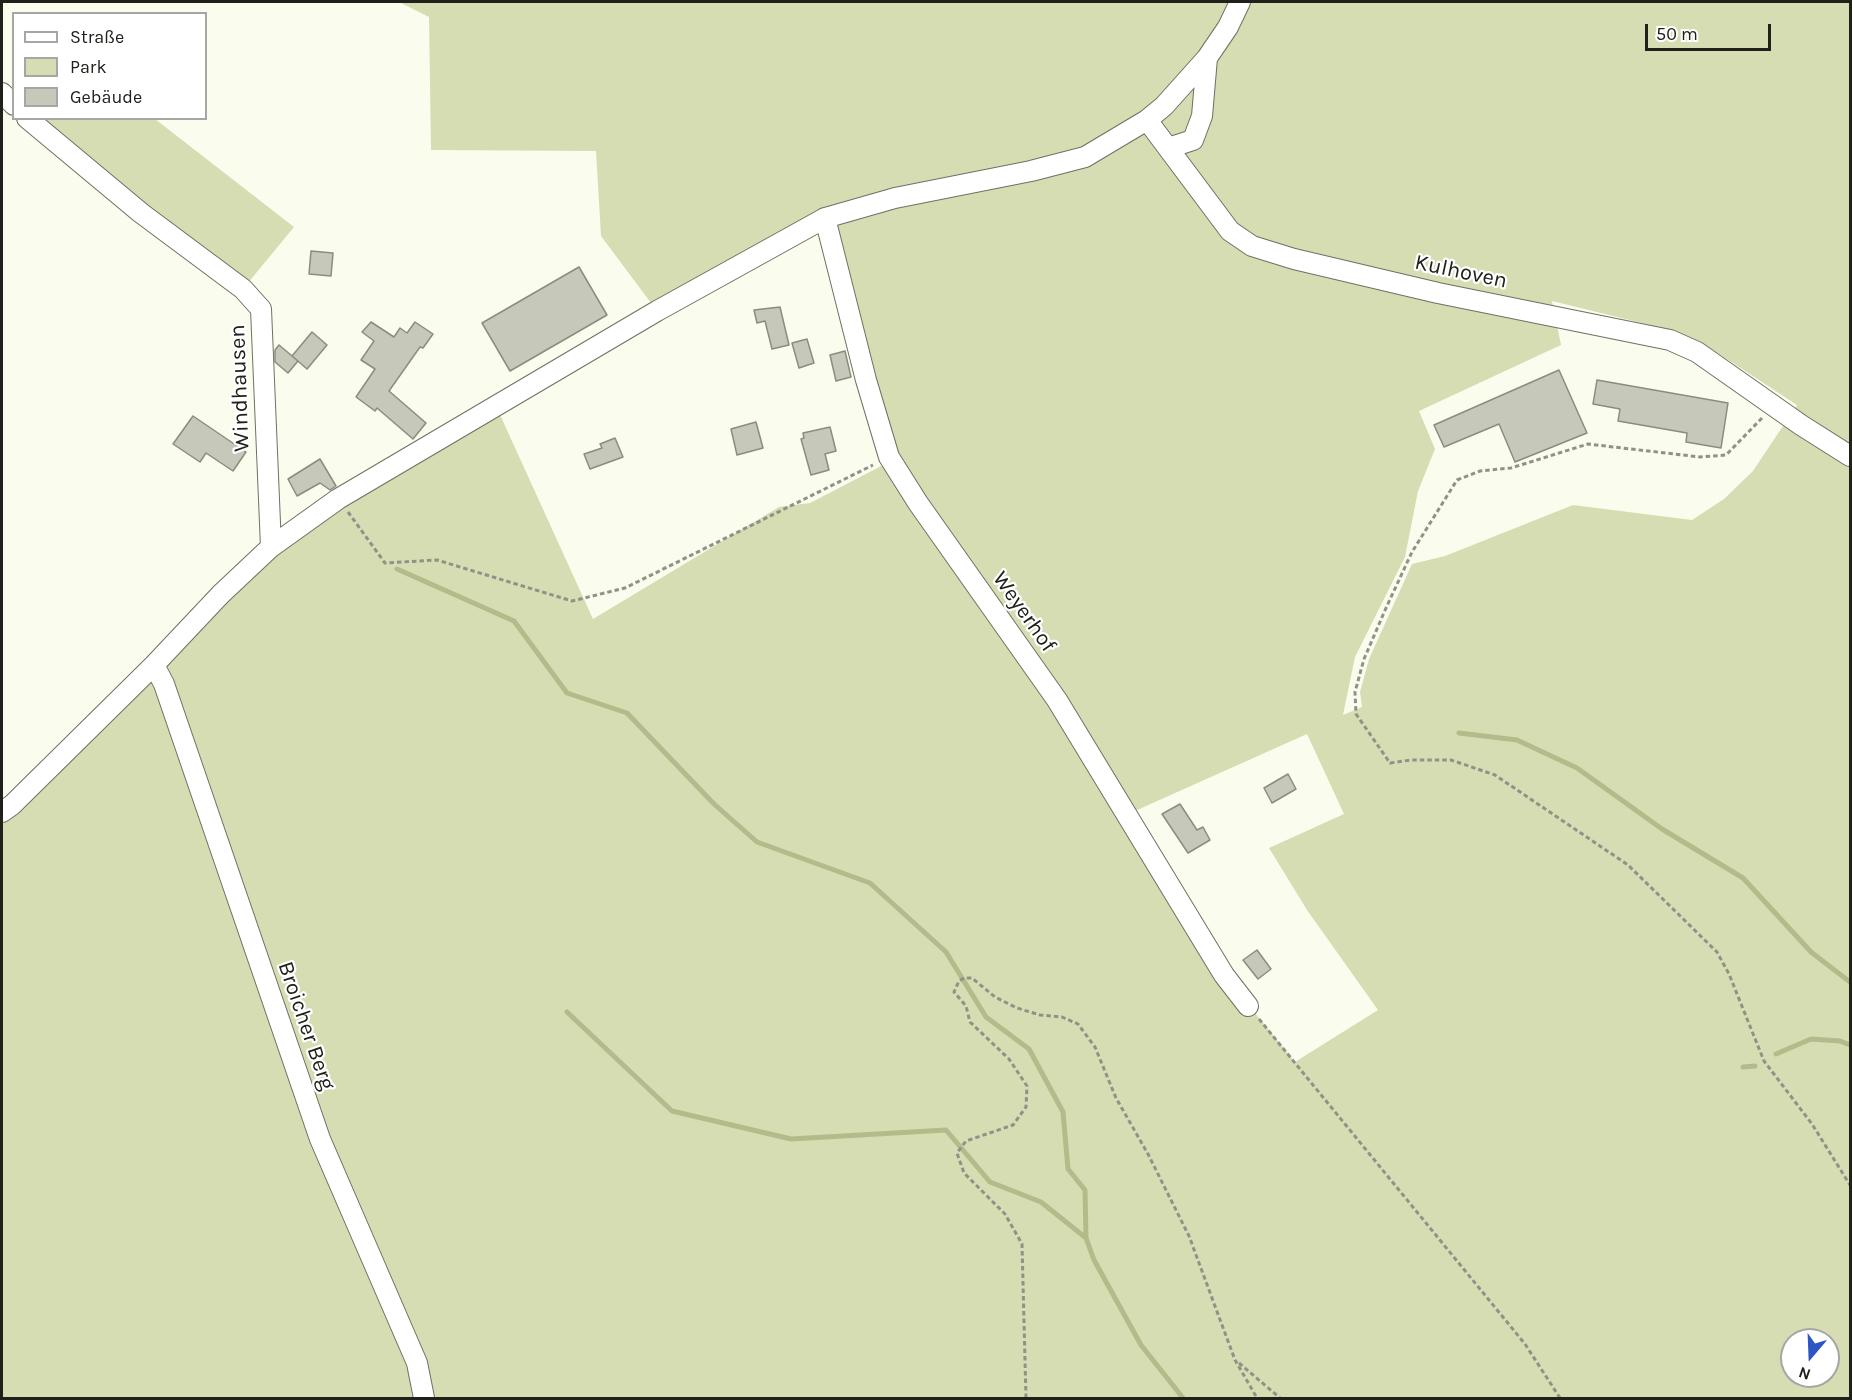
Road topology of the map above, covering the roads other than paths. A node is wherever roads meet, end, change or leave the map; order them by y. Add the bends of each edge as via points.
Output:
1 (1240, 2) edge
2 (1207, 58) junction
3 (29, 120) edge
4 (1147, 120) junction
5 (1168, 148) junction
6 (825, 218) junction
7 (1851, 456) edge
8 (271, 547) junction
9 (154, 665) junction
10 (2, 812) edge
11 (1248, 1006) road end
12 (424, 1398) edge

1 - 2 street
2 - 4 street
2 - 5 street via 1202,116 1193,140
3 - 8 street, Windhausen via 141,213 243,289 261,309
4 - 5 street, Kulhoven
4 - 6 street via 1085,157 895,198
5 - 7 street, Kulhoven via 1230,231 1252,246 1438,292 1670,340 1697,352
6 - 8 street via 338,499
6 - 11 street, Weyerhof via 889,457 1057,700 1224,975
8 - 9 street
9 - 10 street
9 - 12 street, Broicher Berg via 164,684 320,1139 417,1363

